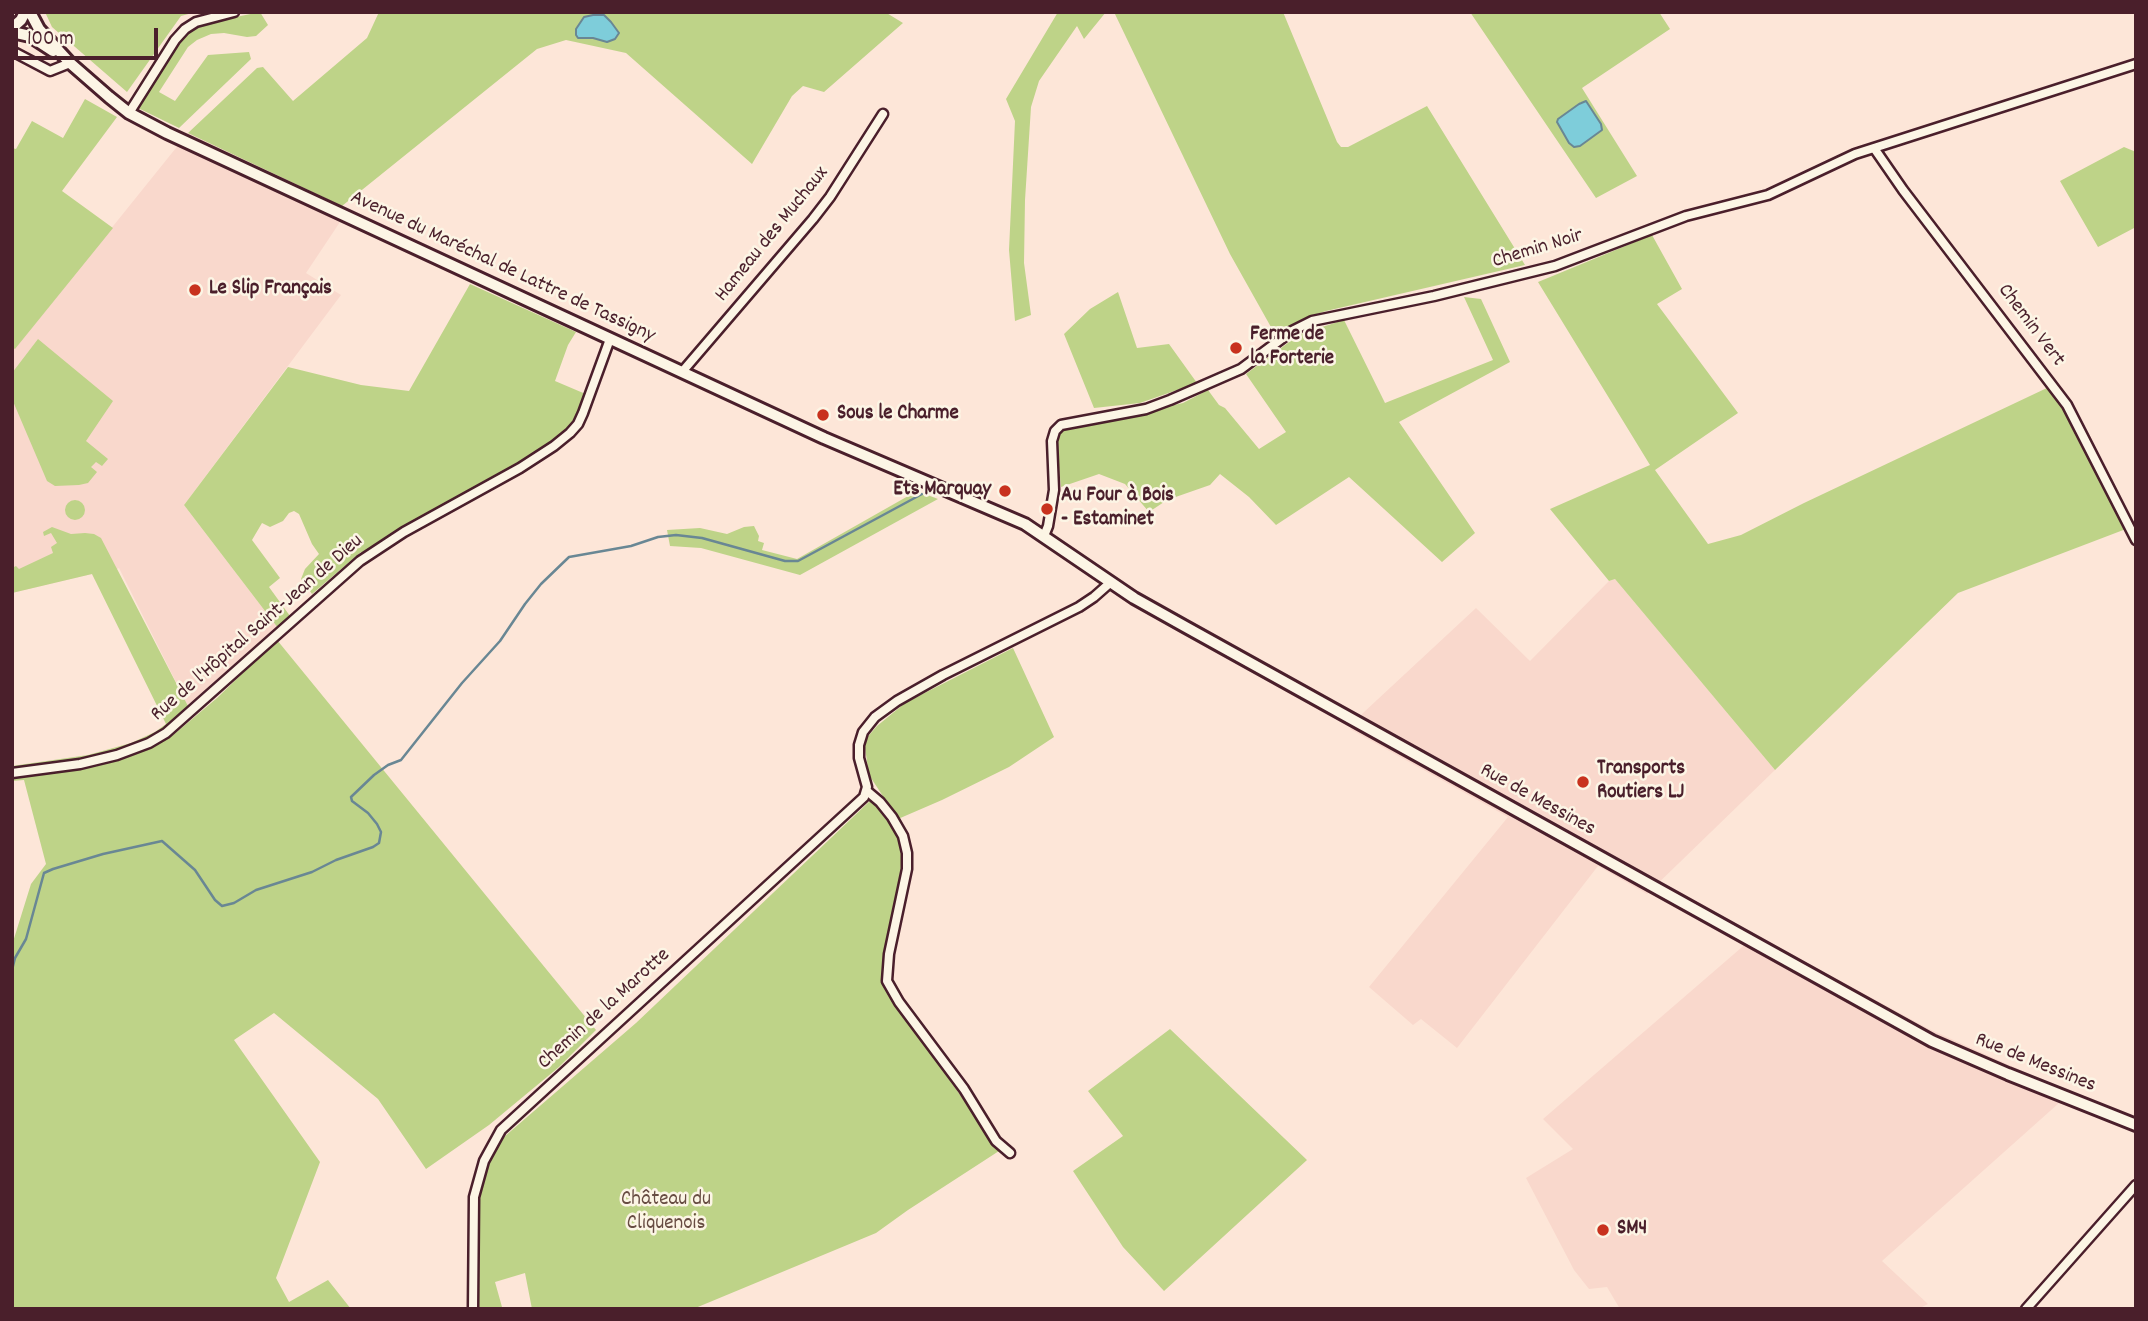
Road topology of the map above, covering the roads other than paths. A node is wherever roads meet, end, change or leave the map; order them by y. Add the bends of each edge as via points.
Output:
1 (28, 12) edge
2 (234, 12) edge
3 (12, 30) edge
4 (12, 51) edge
5 (70, 63) junction
6 (2136, 64) edge
7 (129, 113) junction
8 (883, 114) dead end
9 (1874, 148) junction
10 (610, 339) junction
11 (682, 372) junction
12 (932, 486) joint
13 (1044, 536) junction
14 (2136, 540) edge
15 (1111, 582) junction
16 (12, 773) edge
17 (867, 791) junction
18 (2136, 1125) edge
19 (1010, 1153) dead end
20 (2136, 1185) edge
21 (473, 1309) edge
22 (2026, 1309) edge

1 - 3 main road, Avenue du Maréchal de Lattre de Tassigny
1 - 5 main road, Avenue du Maréchal de Lattre de Tassigny
2 - 7 street via 185,29
3 - 5 main road, Avenue du Maréchal de Lattre de Tassigny via 30,36
4 - 5 street via 50,71
5 - 7 main road, Avenue du Maréchal de Lattre de Tassigny
6 - 9 street, Chemin Noir
7 - 10 main road, Avenue du Maréchal de Lattre de Tassigny
8 - 11 street, Hameau des Muchaux via 813,219
9 - 13 street, Chemin Noir via 1768,195 1686,216 1555,267 1307,323 1241,369 1163,403 1061,425 1052,441 1054,490
9 - 14 street, Chemin Vert via 2067,405
10 - 11 main road, Avenue du Maréchal de Lattre de Tassigny
10 - 16 street, Rue de l'Hôpital Saint-Jean de Dieu via 579,422 558,443 360,561 176,726 129,751
11 - 12 main road, Avenue du Maréchal de Lattre de Tassigny
12 - 13 main road, Rue de Messines
13 - 15 main road, Rue de Messines
15 - 17 street via 1079,607 934,680 875,717 859,745
15 - 18 main road, Rue de Messines via 1932,1041
17 - 19 street via 892,817 907,853 887,981 996,1141
17 - 21 street, Chemin de la Marotte via 496,1136 474,1197
20 - 22 street

